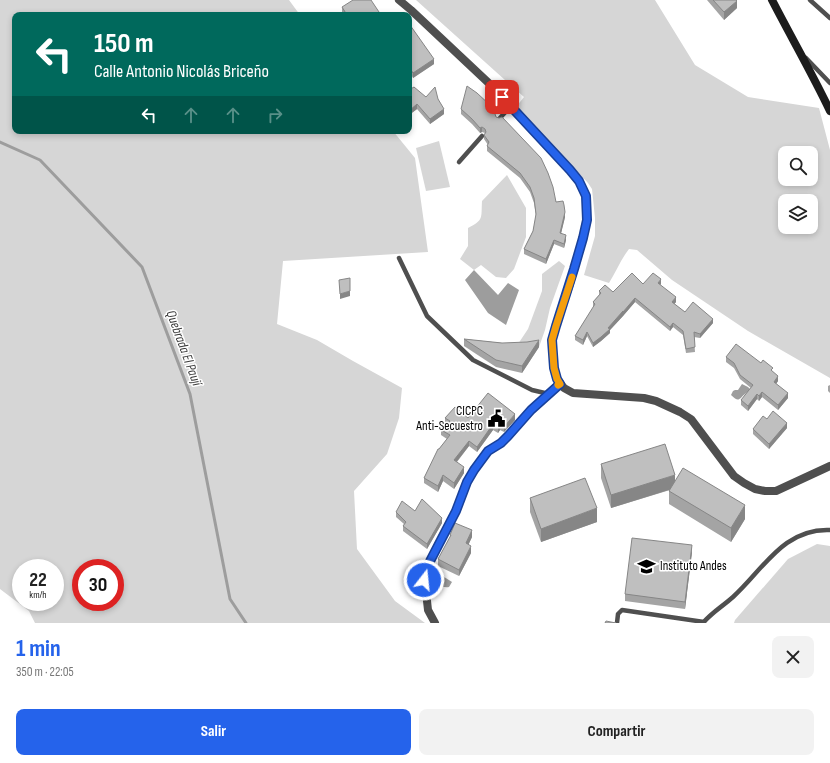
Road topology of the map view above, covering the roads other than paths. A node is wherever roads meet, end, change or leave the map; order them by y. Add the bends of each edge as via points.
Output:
1 (399, 0) edge
2 (772, 0) edge
3 (810, 0) edge
4 (830, 18) edge
5 (799, 51) junction
6 (830, 83) edge
7 (511, 106) junction
8 (830, 110) edge
9 (499, 119) edge
10 (482, 136) dead end
11 (459, 162) dead end
12 (399, 258) dead end
13 (560, 384) junction
14 (549, 394) junction
15 (830, 466) edge
16 (830, 530) edge
17 (703, 622) edge
18 (435, 623) edge
19 (617, 623) edge

1 - 7 street
2 - 5 main road
3 - 4 lane
5 - 6 lane
5 - 8 main road
7 - 9 lane
7 - 13 street via 570,170 586,196 587,220 583,238 552,340 554,368
10 - 11 lane
12 - 14 lane via 427,316 473,360 532,390
13 - 14 street
13 - 15 street via 573,393 644,398 680,412 691,419 734,476 755,489 776,491
14 - 18 street via 501,443 488,451 467,482 456,511 427,567 424,580 428,610
16 - 17 lane via 809,533 786,543
17 - 19 lane via 622,610 618,614

